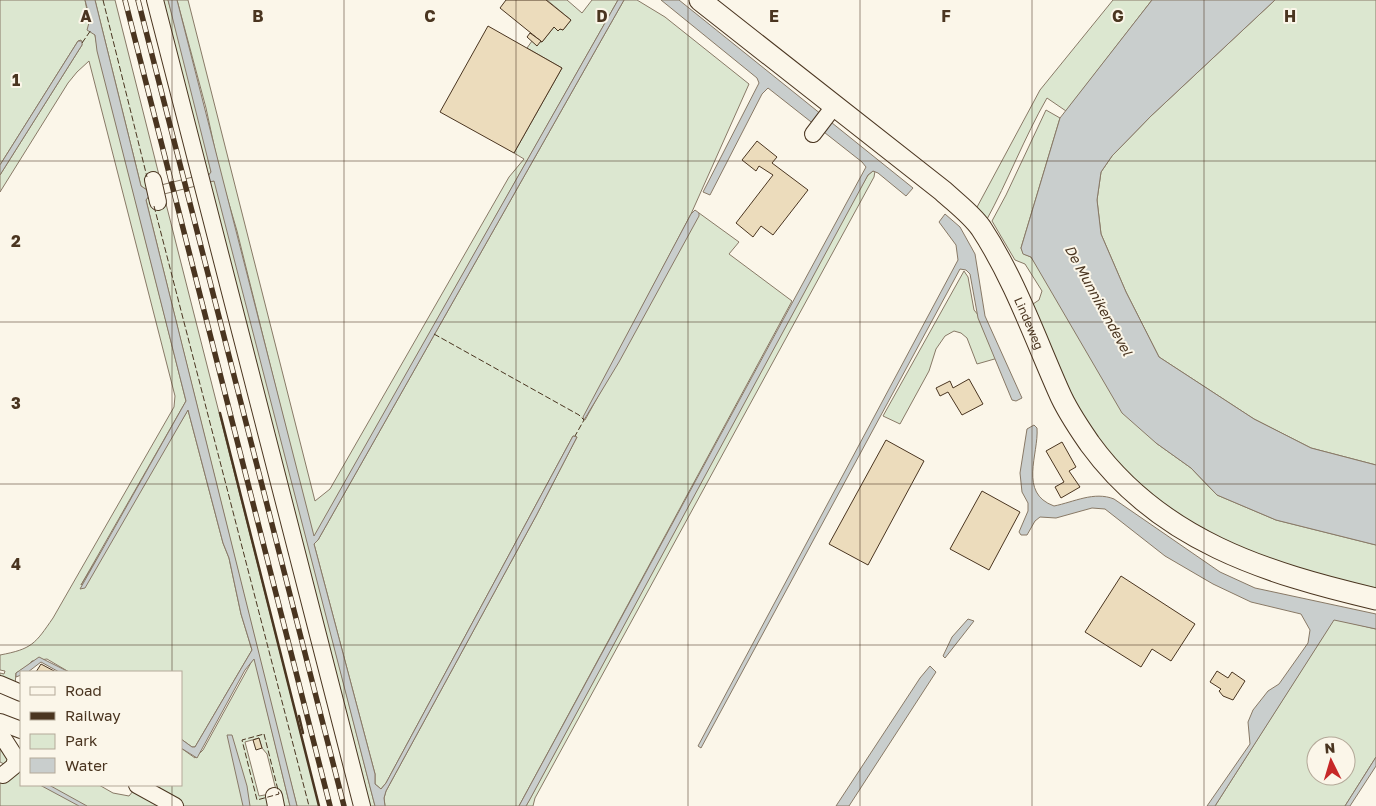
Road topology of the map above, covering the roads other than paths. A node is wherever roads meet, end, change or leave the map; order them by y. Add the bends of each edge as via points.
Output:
1 (155, 0) edge
2 (712, 3) edge
3 (153, 180) dead end
4 (158, 202) dead end
5 (1376, 599) edge
6 (0, 722) edge
7 (20, 730) edge
8 (0, 733) edge
9 (18, 754) edge
10 (3, 775) dead end
11 (139, 786) edge
12 (174, 806) edge
13 (362, 806) edge

1 - 13 street
2 - 5 main road, Lindeweg via 823,121 943,191 981,228 1001,264 1069,412 1100,458 1136,496 1177,526 1224,552 1288,575
3 - 4 street
6 - 7 street
8 - 9 street
9 - 10 street via 14,766
11 - 12 street

